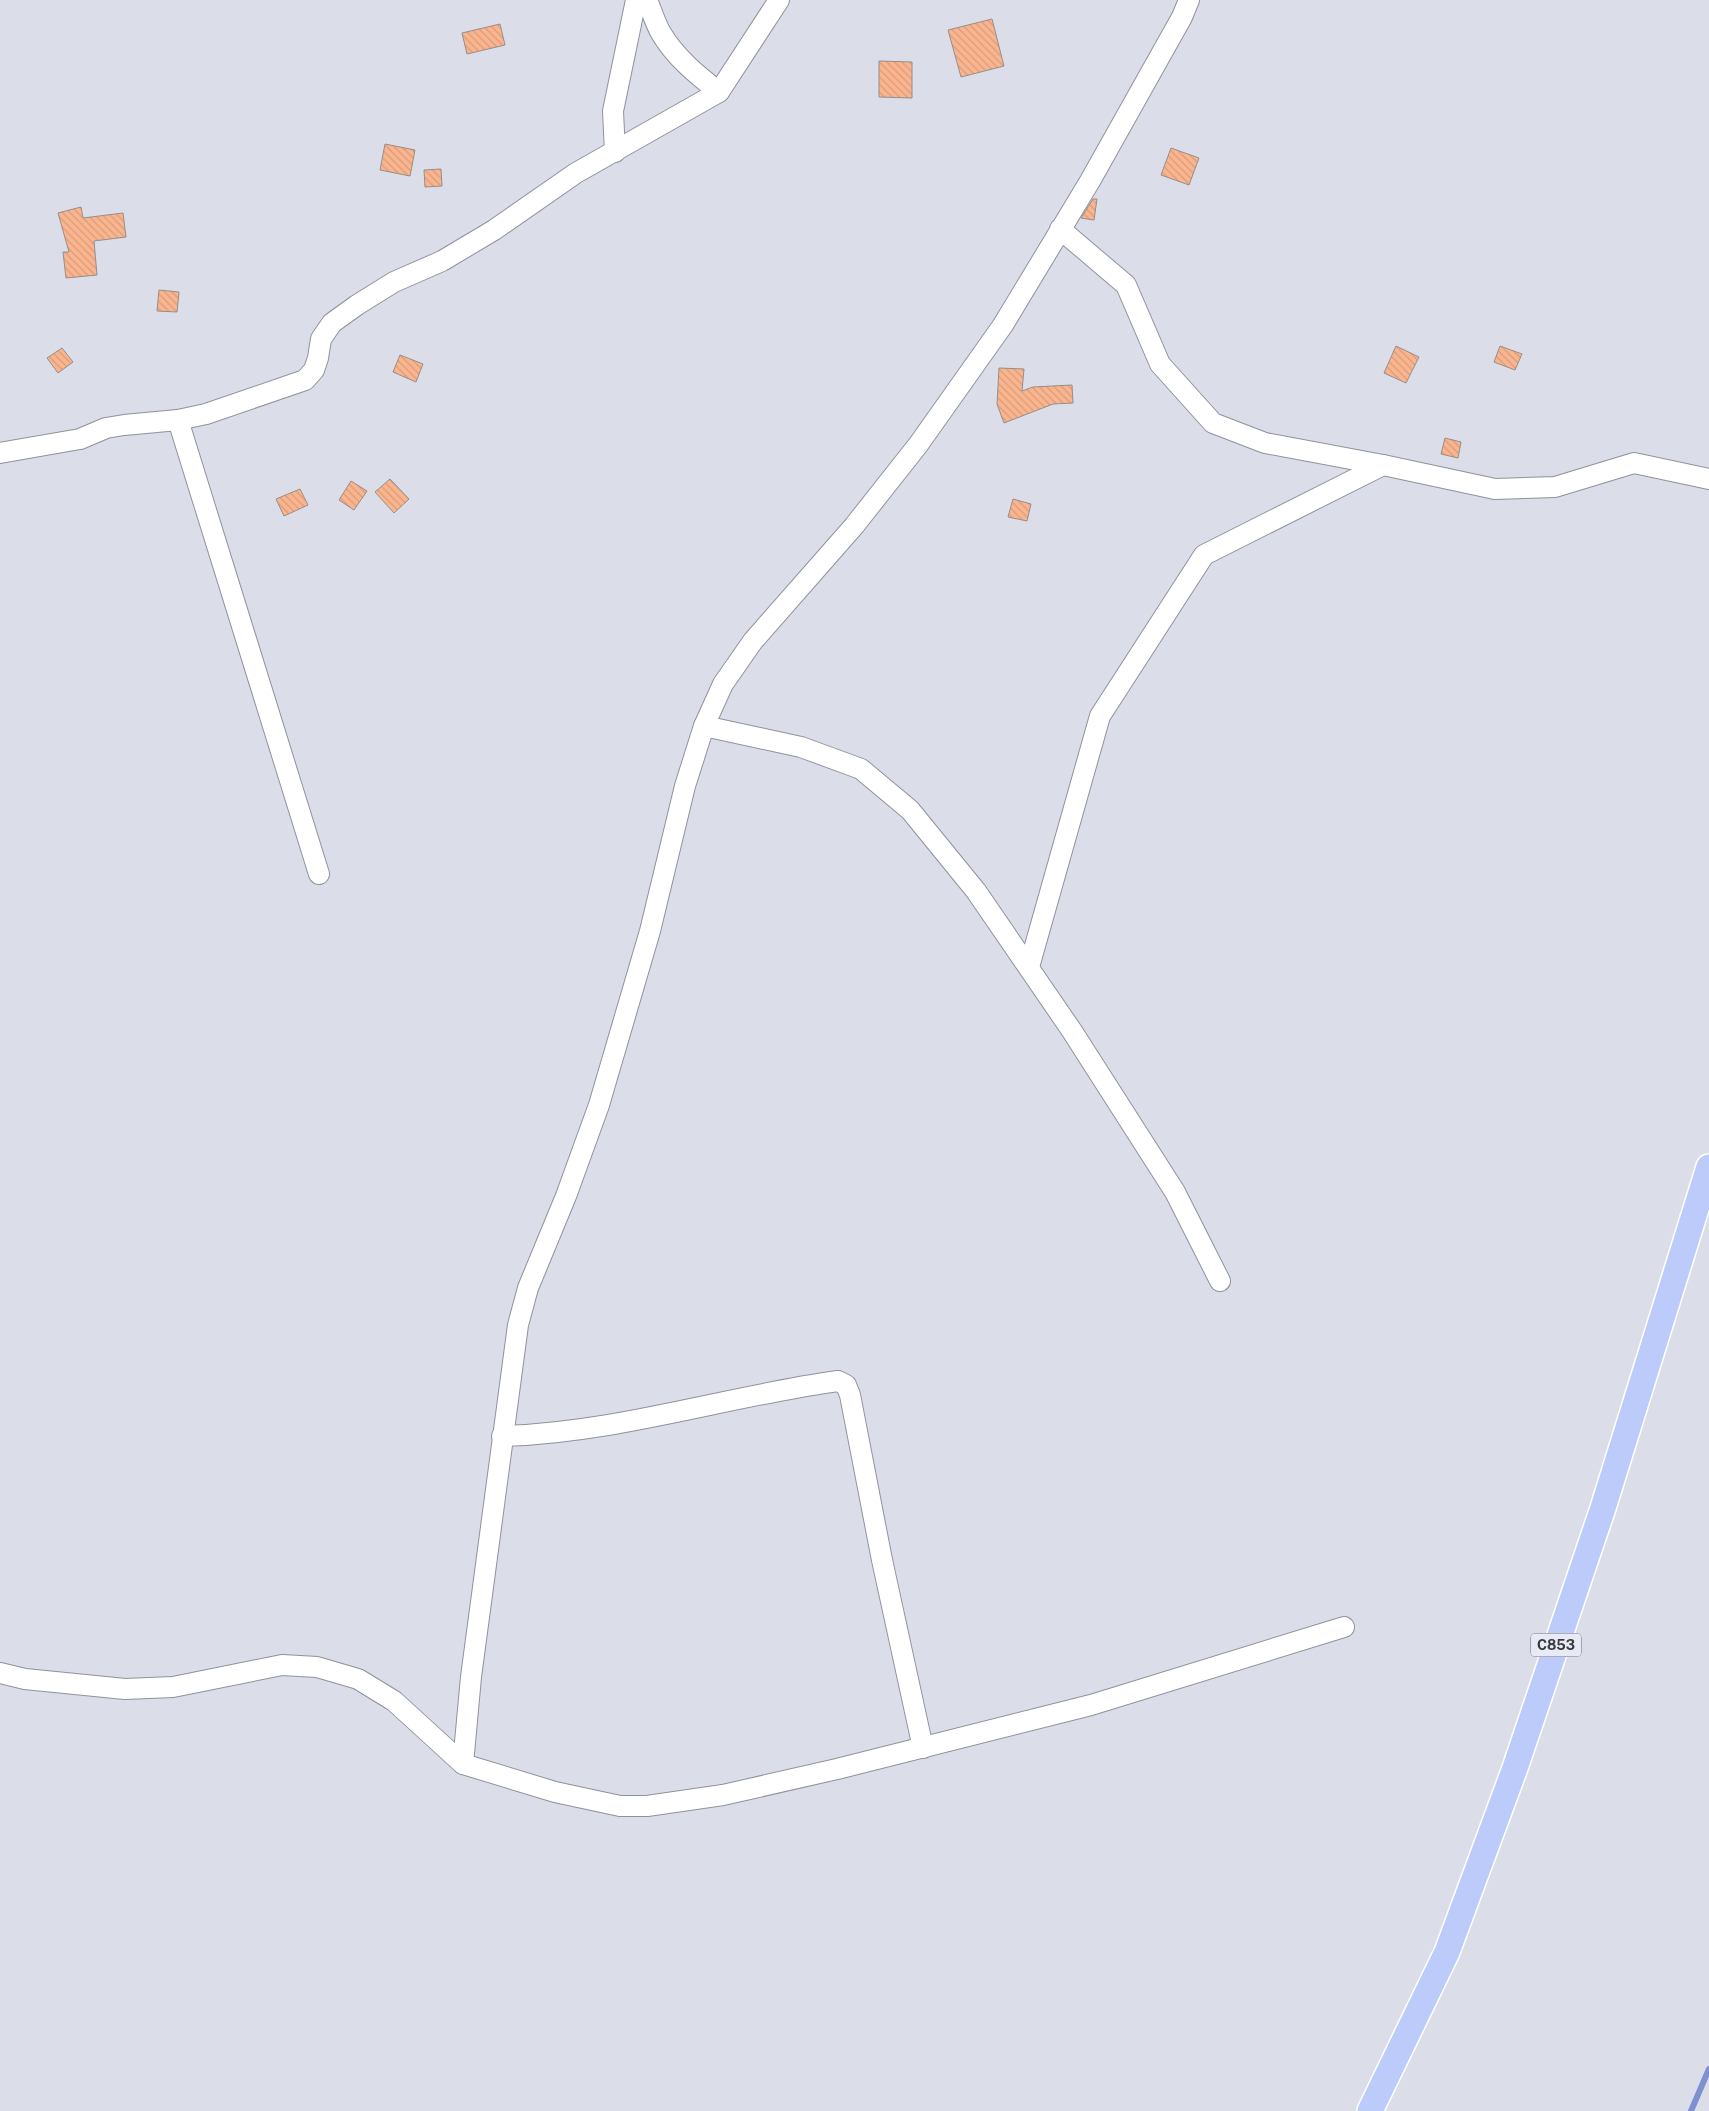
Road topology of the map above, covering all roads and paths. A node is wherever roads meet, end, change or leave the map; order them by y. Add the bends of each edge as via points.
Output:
1 (636, 0) edge
2 (647, 0) edge
3 (780, 0) edge
4 (1189, 0) edge
5 (719, 92) junction
6 (615, 152) junction
7 (1060, 229) junction
8 (178, 420) junction
9 (0, 453) edge
10 (1383, 465) junction
11 (1709, 479) edge
12 (704, 726) junction
13 (319, 874) dead end
14 (1029, 968) junction
15 (1709, 1167) edge
16 (1220, 1281) dead end
17 (502, 1436) junction
18 (1344, 1626) dead end
19 (0, 1673) edge
20 (923, 1748) junction
21 (463, 1764) junction
22 (1370, 2111) edge

1 - 6 street via 613,111
2 - 5 street via 661,32 677,55
3 - 5 street
4 - 7 street
5 - 6 street
6 - 8 street via 576,173 494,230 442,261 394,282 332,323 321,340 314,370 305,380 246,402
7 - 10 street via 1126,286 1160,364 1213,423 1265,443
7 - 12 street via 1003,325 924,437 854,526 753,641 723,684
8 - 9 street via 106,428 80,439
8 - 13 street
10 - 11 street via 1495,489 1555,487 1634,463
10 - 14 street via 1204,555 1100,716
12 - 14 street via 801,747 861,768 910,810 976,890
12 - 17 street via 683,794 650,931 599,1105 528,1288 518,1325
14 - 16 street via 1175,1192
15 - 22 main road, C853 via 1603,1508 1515,1768 1447,1952
17 - 20 street via 578,1430 818,1384 838,1381 846,1385
17 - 21 street via 470,1677
18 - 20 street via 1091,1706
19 - 21 street via 24,1679 125,1689 173,1687 282,1666 317,1666 358,1680 394,1701
20 - 21 street via 723,1795 647,1806 620,1806 590,1800

